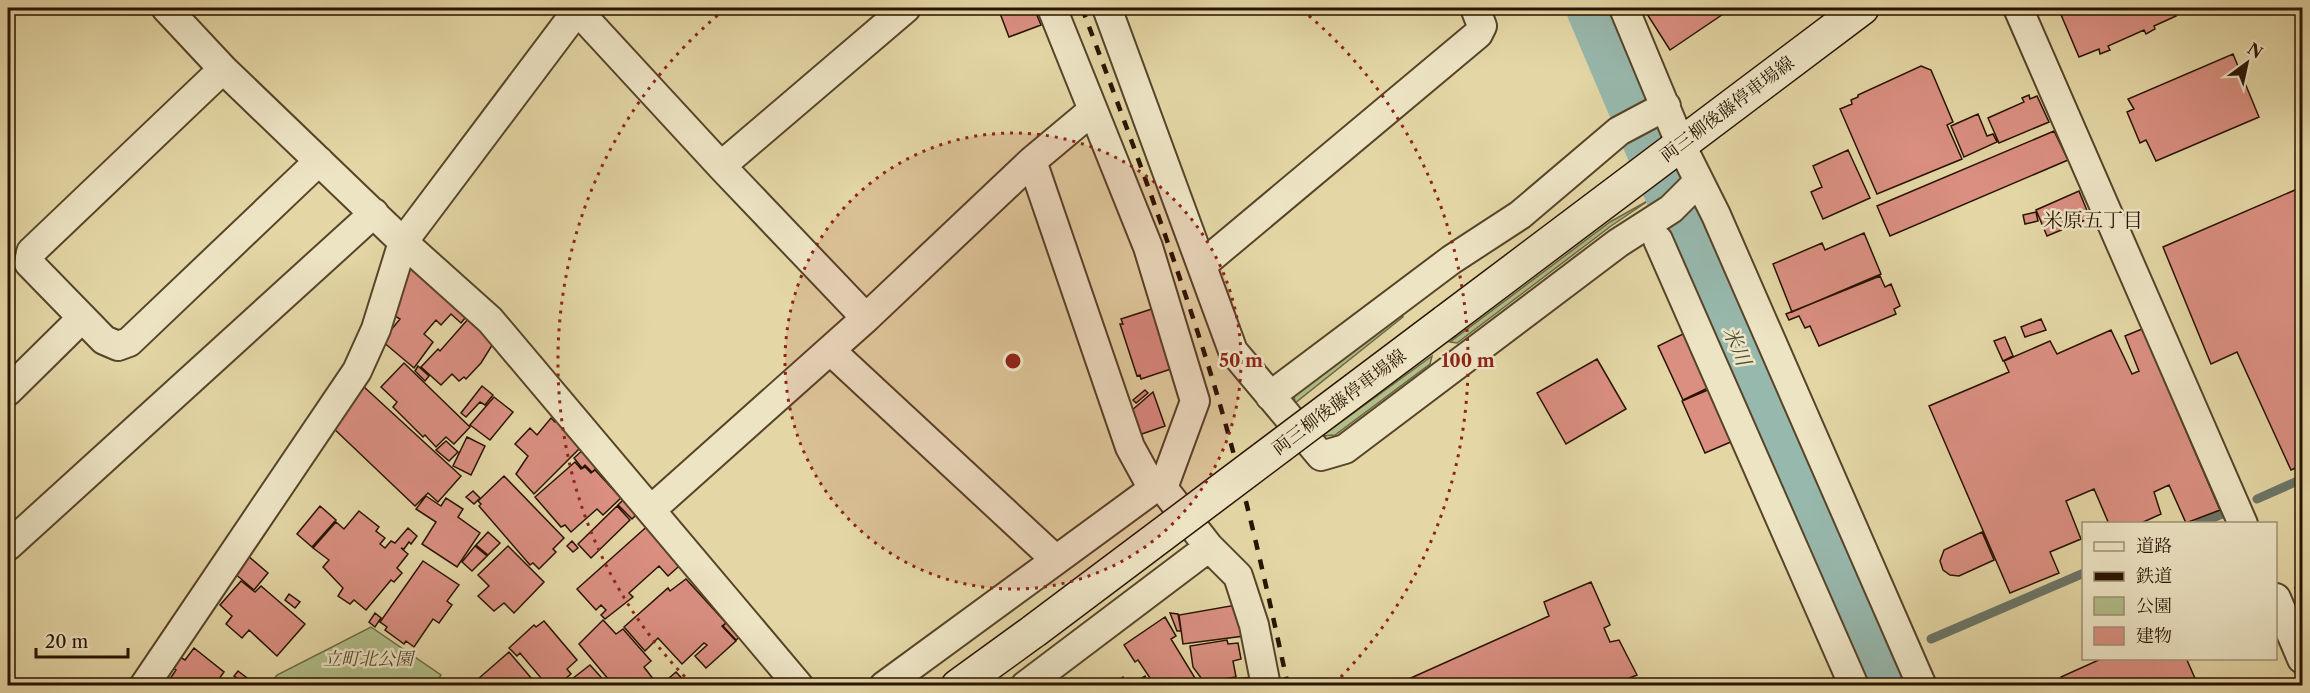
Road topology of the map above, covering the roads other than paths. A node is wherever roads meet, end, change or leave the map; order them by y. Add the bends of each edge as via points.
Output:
1 (166, 8) edge
2 (906, 8) edge
3 (1052, 8) edge
4 (1107, 8) edge
5 (1475, 8) edge
6 (1624, 8) edge
7 (1862, 8) edge
8 (2018, 8) edge
9 (578, 9) edge
10 (223, 69) junction
11 (1666, 106) junction
12 (1093, 110) junction
13 (1678, 147) junction
14 (319, 161) junction
15 (1032, 161) junction
16 (721, 166) junction
17 (1698, 182) junction
18 (374, 213) junction
19 (1658, 240) dead end
20 (403, 242) junction
21 (1202, 265) junction
22 (82, 318) junction
23 (866, 318) junction
24 (831, 351) junction
25 (8, 391) edge
26 (1270, 396) junction
27 (1158, 488) junction
28 (652, 509) junction
29 (2242, 522) edge
30 (8, 546) edge
31 (1209, 547) junction
32 (1056, 560) junction
33 (2277, 600) edge
34 (2302, 659) edge
35 (144, 686) edge
36 (799, 686) edge
37 (884, 686) edge
38 (958, 686) edge
39 (1026, 686) edge
40 (1266, 686) edge
41 (1854, 686) edge
42 (1922, 686) edge

1 - 10 street
2 - 16 street
3 - 12 street
4 - 21 street
5 - 21 street via 1482,26 1478,34
6 - 11 street
7 - 13 main road, 両三柳後藤停車場線
8 - 29 street
9 - 16 street
9 - 20 street
10 - 14 street
10 - 22 street via 31,252 29,263
11 - 13 street
11 - 26 street via 1619,131 1520,215 1451,260
12 - 15 street
12 - 27 street via 1148,247 1195,401
13 - 17 street
13 - 38 main road, 両三柳後藤停車場線, bridge
14 - 18 street
14 - 22 street via 129,342 118,346 104,340
15 - 23 street
15 - 27 street via 1130,447
16 - 23 street
17 - 26 street via 1671,209 1618,243 1345,449 1321,456
17 - 42 street via 1716,215
18 - 20 street
18 - 30 street
19 - 41 street
20 - 28 street via 490,320
20 - 35 street via 376,329 357,371
21 - 26 street via 1233,351
22 - 25 street
23 - 24 street
24 - 28 street
24 - 32 street
27 - 31 street
27 - 32 street
28 - 36 street
31 - 39 street
31 - 40 street via 1238,576 1254,626
32 - 37 street
33 - 34 street

